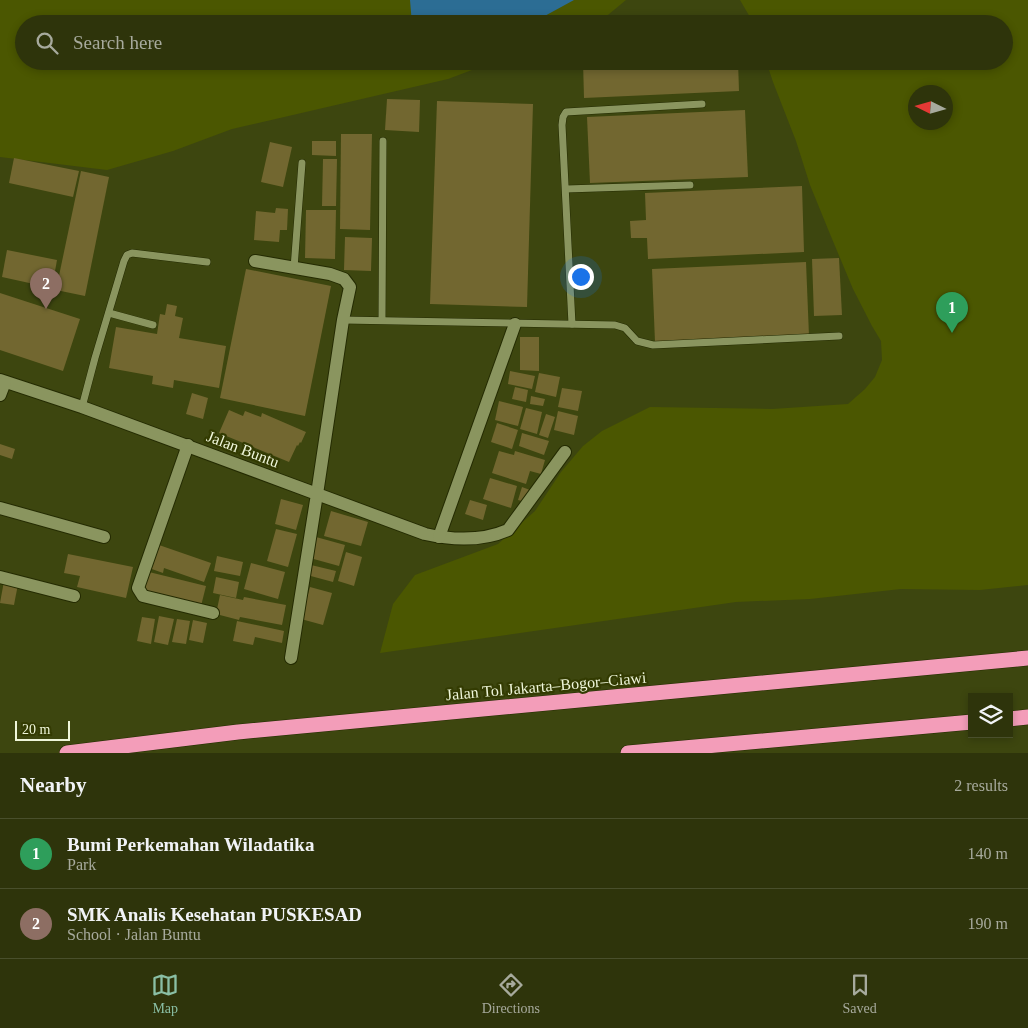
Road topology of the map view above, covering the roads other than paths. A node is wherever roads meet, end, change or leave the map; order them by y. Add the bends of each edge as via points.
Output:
1 (702, 104) dead end
2 (383, 141) dead end
3 (302, 163) dead end
4 (690, 186) dead end
5 (566, 189) junction
6 (255, 261) dead end
7 (206, 262) dead end
8 (294, 268) junction
9 (109, 313) junction
10 (343, 320) junction
11 (382, 320) junction
12 (515, 324) junction
13 (572, 324) junction
14 (153, 325) dead end
15 (839, 336) dead end
16 (3, 381) edge
17 (0, 395) edge
18 (82, 407) junction
19 (188, 445) junction
20 (565, 452) dead end
21 (317, 494) junction
22 (0, 508) edge
23 (104, 537) dead end
24 (439, 537) junction
25 (0, 577) edge
26 (74, 596) dead end
27 (213, 613) dead end
28 (291, 658) dead end
29 (1028, 658) edge
30 (1028, 717) edge
31 (1013, 719) edge
32 (968, 722) edge
33 (67, 753) edge
34 (628, 753) edge

1 - 5 lane via 566,112 562,125
2 - 11 lane
3 - 8 lane
4 - 5 lane
5 - 13 lane
6 - 8 street
7 - 9 lane via 127,255
8 - 10 street via 344,279 350,287
9 - 14 lane
9 - 18 lane
10 - 11 lane
10 - 21 street
11 - 12 lane
12 - 13 lane
12 - 24 street
13 - 15 lane via 620,326 638,341 653,346
16 - 17 street
16 - 18 street, Jalan Buntu
18 - 19 street, Jalan Buntu
19 - 21 street, Jalan Buntu
19 - 27 street via 138,588 143,596
20 - 24 street, Jalan Buntu via 508,530 467,538
21 - 24 street, Jalan Buntu
21 - 28 street
22 - 23 street
25 - 26 street
29 - 33 highway, Jalan Tol Jakarta–Bogor–Ciawi via 238,732
30 - 31 highway
32 - 34 highway

